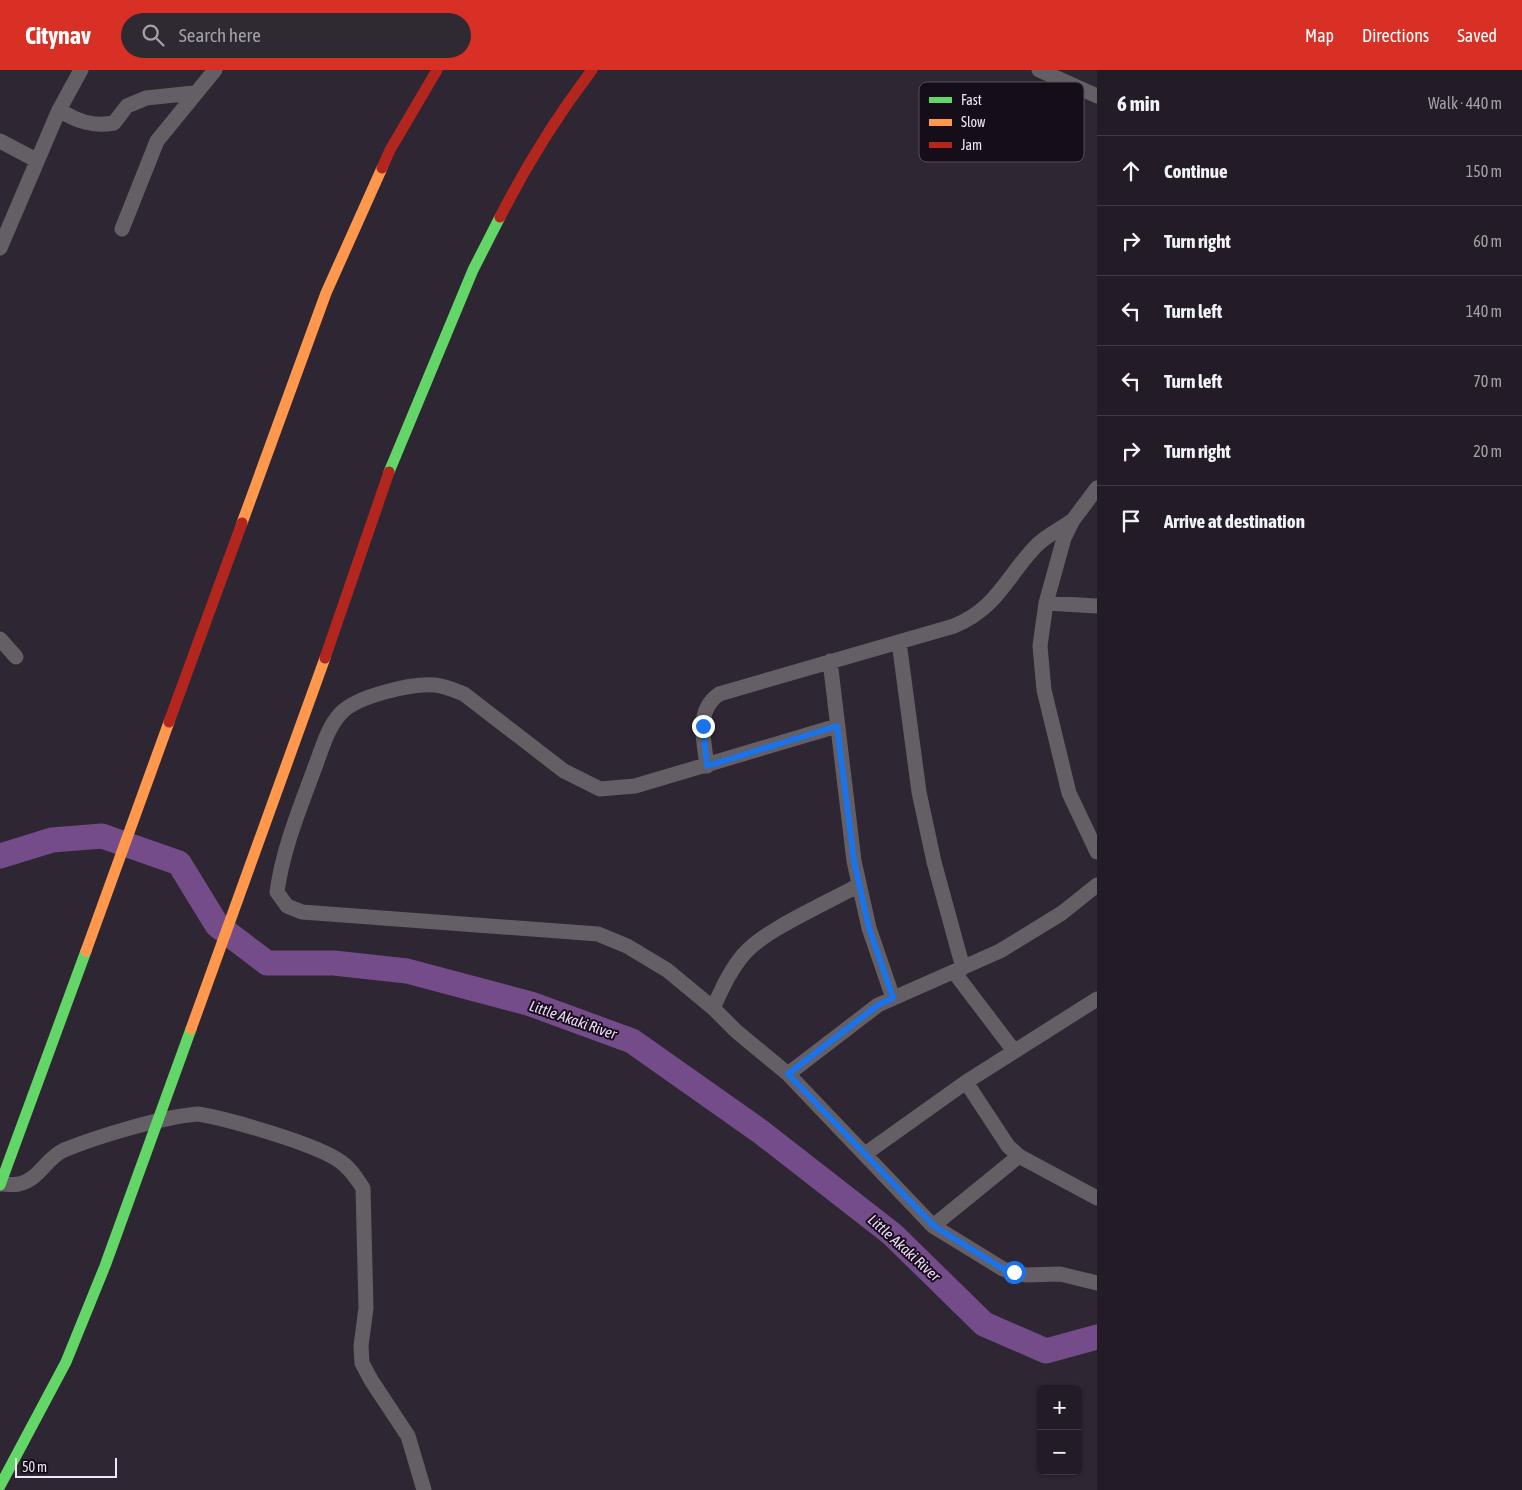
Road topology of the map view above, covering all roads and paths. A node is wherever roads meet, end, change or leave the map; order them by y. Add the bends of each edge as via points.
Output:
1 (81, 70) edge
2 (215, 70) edge
3 (437, 70) edge
4 (592, 70) edge
5 (1040, 70) edge
6 (1066, 82) edge
7 (1084, 90) edge
8 (194, 93) junction
9 (1097, 96) edge
10 (59, 110) junction
11 (0, 141) edge
12 (36, 160) junction
13 (122, 229) dead end
14 (0, 248) edge
15 (1097, 488) edge
16 (1073, 520) junction
17 (1046, 603) junction
18 (1097, 606) edge
19 (0, 639) edge
20 (899, 642) junction
21 (16, 657) dead end
22 (830, 661) junction
23 (837, 726) junction
24 (707, 766) junction
25 (1097, 852) edge
26 (1097, 885) edge
27 (859, 886) junction
28 (958, 970) junction
29 (893, 998) junction
30 (1097, 999) edge
31 (713, 1008) junction
32 (1014, 1051) junction
33 (788, 1074) junction
34 (966, 1082) junction
35 (865, 1154) junction
36 (1019, 1156) junction
37 (0, 1185) edge
38 (1097, 1198) edge
39 (934, 1226) junction
40 (1097, 1283) edge
41 (20, 1449) junction
42 (7, 1452) dead end
43 (1, 1484) edge
44 (17, 1490) edge
45 (424, 1490) edge

1 - 10 street
2 - 8 street
3 - 37 highway via 390,150 326,293
4 - 41 highway via 518,182 473,270 387,477 336,628 105,1266 66,1362
5 - 6 street
7 - 9 street
8 - 10 street via 146,98 127,106 114,123 99,126 76,120
8 - 13 street via 157,141
10 - 12 street
11 - 12 street
12 - 14 street
15 - 16 street
16 - 17 street via 1064,538
16 - 20 street via 1036,546 991,603 972,618
17 - 18 street
17 - 25 street via 1040,646 1044,690 1069,793
19 - 21 street
20 - 22 street
20 - 28 street via 919,792
22 - 23 street
22 - 24 street via 742,685 708,702 703,726
23 - 24 street
23 - 27 street
24 - 31 street via 635,786 600,789 564,771 464,694 448,688 433,685 359,699 342,712 330,728 290,833 277,892 287,906 302,912 598,934 627,946 667,970
26 - 28 street via 1062,913 1000,951
27 - 29 street via 869,928
27 - 31 street via 777,929 745,952 730,972
28 - 29 street
28 - 32 street
29 - 33 street via 878,1005
30 - 32 street
31 - 33 street
32 - 34 street
33 - 35 street
34 - 35 street
34 - 36 street via 1008,1146
35 - 39 street
36 - 38 street
36 - 39 street
37 - 45 street via 19,1184 35,1177 49,1159 64,1151 127,1130 198,1114 302,1144 339,1160 353,1172 363,1188 366,1308 360,1346 362,1363 408,1436
39 - 40 street via 1003,1269 1026,1275 1060,1274
41 - 42 highway
41 - 43 highway
43 - 44 street

